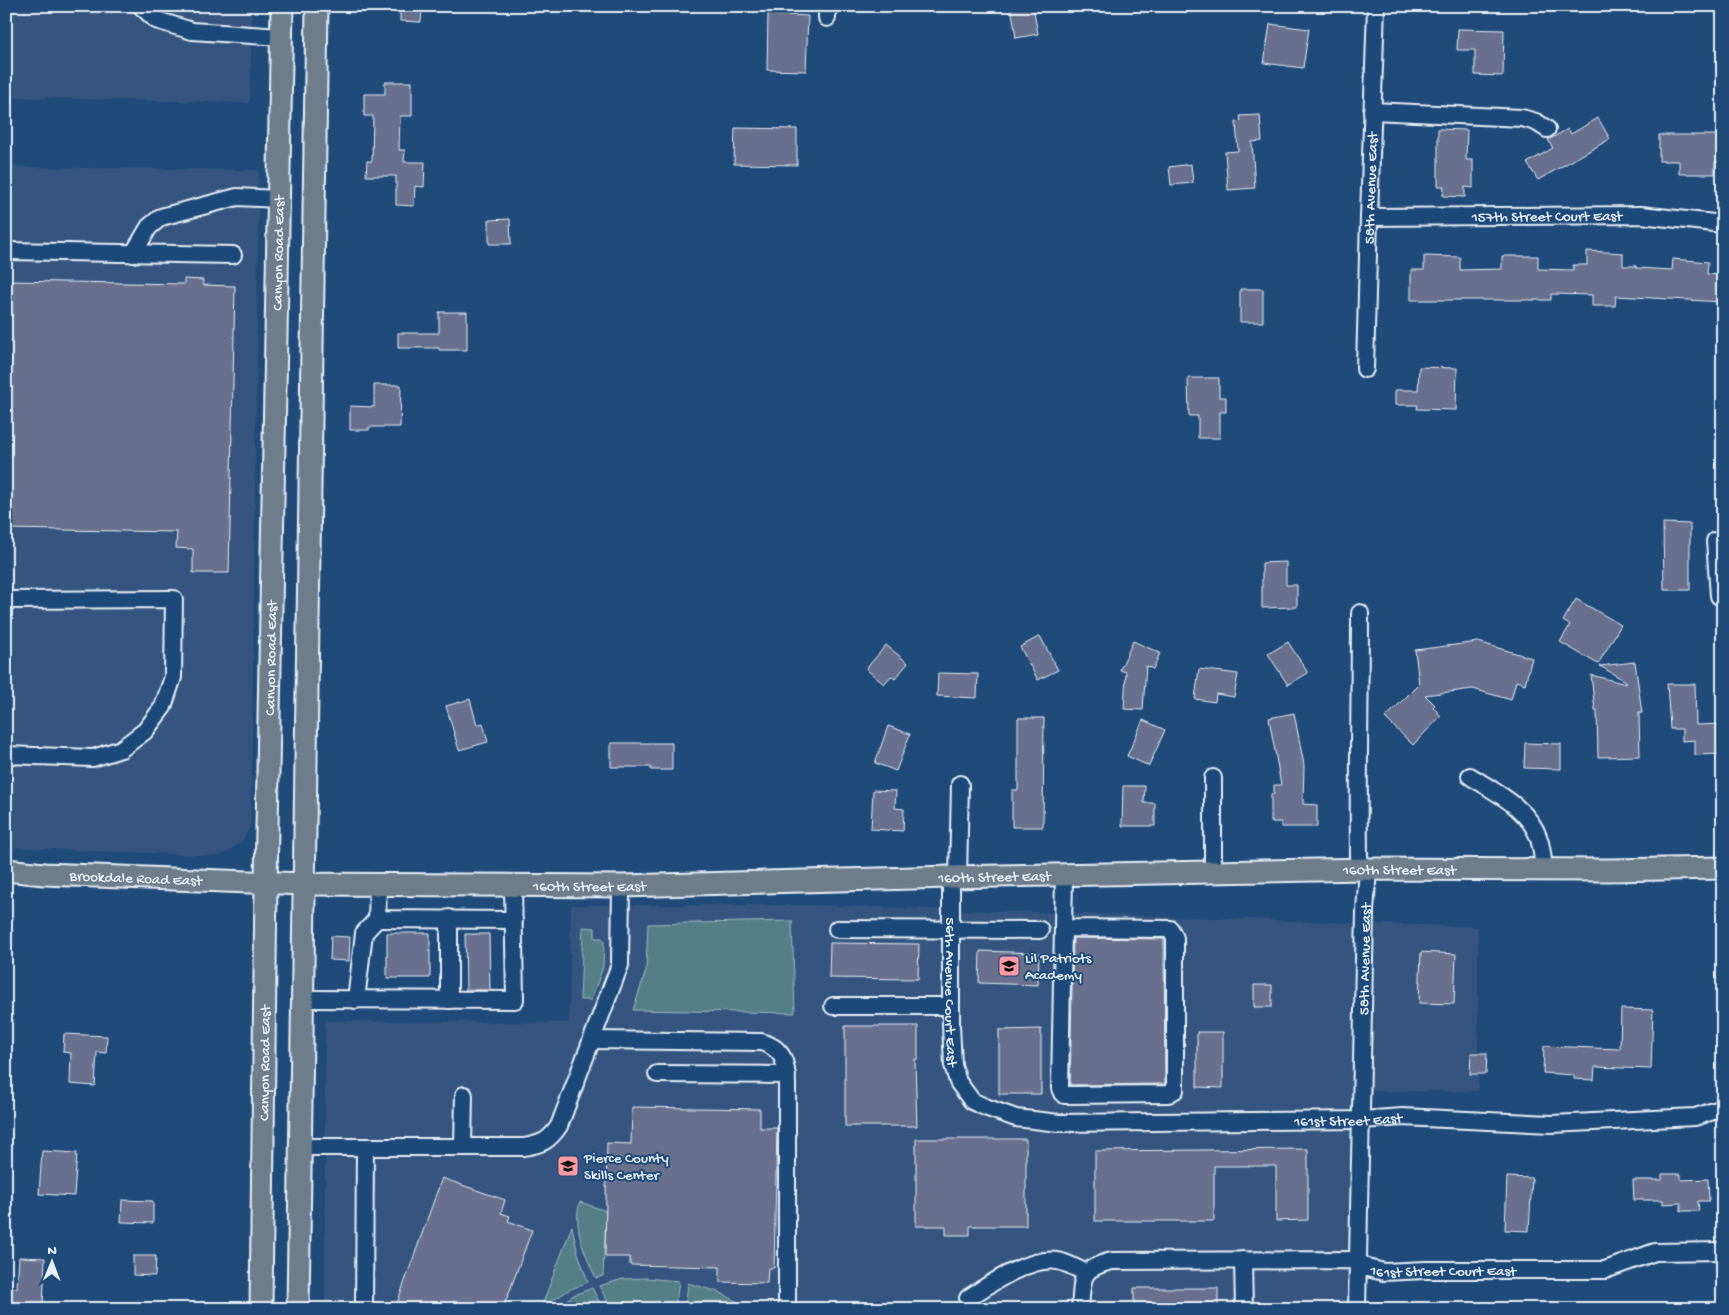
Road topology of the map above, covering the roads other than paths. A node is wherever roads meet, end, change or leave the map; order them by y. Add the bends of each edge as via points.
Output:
1 (141, 6) edge
2 (282, 6) edge
3 (318, 6) edge
4 (1376, 6) edge
5 (281, 37) junction
6 (1372, 112) junction
7 (1547, 129) dead end
8 (278, 199) junction
9 (1369, 217) junction
10 (1723, 224) edge
11 (6, 251) edge
12 (133, 254) junction
13 (234, 255) dead end
14 (1365, 369) dead end
15 (1715, 541) dead end
16 (1723, 596) edge
17 (6, 600) edge
18 (1360, 613) dead end
19 (6, 755) edge
20 (1470, 776) dead end
21 (1213, 778) dead end
22 (960, 784) dead end
23 (1723, 868) edge
24 (1368, 869) junction
25 (6, 870) edge
26 (1544, 870) junction
27 (1213, 873) junction
28 (1064, 876) junction
29 (954, 877) junction
30 (266, 883) junction
31 (304, 884) junction
32 (378, 885) junction
33 (513, 885) junction
34 (621, 886) junction
35 (449, 918) junction
36 (377, 919) junction
37 (514, 920) junction
38 (1063, 928) junction
39 (837, 929) dead end
40 (951, 930) junction
41 (1040, 930) dead end
42 (303, 1000) junction
43 (356, 1000) junction
44 (449, 1000) junction
45 (833, 1006) dead end
46 (951, 1006) junction
47 (592, 1040) junction
48 (657, 1074) dead end
49 (787, 1074) junction
50 (464, 1095) dead end
51 (972, 1100) joint
52 (1723, 1105) edge
53 (1362, 1120) junction
54 (301, 1147) junction
55 (365, 1147) junction
56 (464, 1147) junction
57 (1723, 1251) edge
58 (1243, 1260) junction
59 (1357, 1260) junction
60 (1086, 1273) junction
61 (968, 1298) dead end
62 (261, 1309) edge
63 (298, 1309) edge
64 (364, 1309) edge
65 (787, 1309) edge
66 (1080, 1309) edge
67 (1244, 1309) edge
68 (1356, 1309) edge

1 - 5 street via 156,20 192,31
2 - 5 main road, Canyon Road East
3 - 31 main road
4 - 6 street, 58th Avenue East
5 - 8 main road, Canyon Road East
6 - 7 street via 1522,118
6 - 9 street, 58th Avenue East
8 - 12 street via 237,197 162,217 149,227
8 - 30 main road, Canyon Road East
9 - 10 street, 157th Street Court East via 1641,215
9 - 14 street, 58th Avenue East
11 - 12 street
12 - 13 street
15 - 16 street via 1719,596
17 - 19 street via 174,598 174,661 169,692 163,707 145,731 121,748 93,758
18 - 24 street, 58th Avenue East via 1359,856 1360,862
20 - 26 street via 1526,815 1539,838
21 - 27 street
22 - 29 street, 56th Avenue Court East
23 - 26 main road, 160th Street East
24 - 26 main road, 160th Street East
24 - 27 main road, 160th Street East
24 - 53 street, 58th Avenue East
25 - 30 main road, Brookdale Road East
27 - 28 main road, 160th Street East
28 - 29 main road, 160th Street East
28 - 38 street
29 - 34 main road, 160th Street East
29 - 40 street, 56th Avenue Court East
30 - 31 main road, 160th Street East
30 - 62 main road, Canyon Road East
31 - 32 main road, 160th Street East
31 - 42 main road
32 - 33 main road, 160th Street East
32 - 36 street
33 - 34 main road, 160th Street East
33 - 37 street
34 - 47 street via 620,965
35 - 36 street
35 - 37 street
35 - 44 street
36 - 43 street via 364,933
37 - 44 street via 515,1000
38 - 38 street via 1062,1093 1168,1094 1175,1090 1174,938 1170,929
39 - 40 street
40 - 41 street
40 - 46 street, 56th Avenue Court East
42 - 43 street
42 - 54 main road
43 - 44 street
45 - 46 street
46 - 51 street, 56th Avenue Court East via 953,1066 958,1082
47 - 49 street via 761,1042 776,1048
47 - 56 street via 552,1137 524,1147
48 - 49 street
49 - 65 street
50 - 56 street
51 - 53 street, 161st Street East via 1016,1118 1059,1122
52 - 53 street, 161st Street East via 1695,1117 1552,1124 1402,1117
53 - 59 street, 58th Avenue East
54 - 55 street
54 - 63 main road
55 - 56 street
55 - 64 street
57 - 59 street, 161st Street Court East via 1655,1252 1605,1270 1384,1272 1367,1268
58 - 59 street, 161st Street Court East
58 - 60 street, 161st Street Court East via 1112,1261 1094,1266
58 - 67 street
59 - 68 street, 58th Avenue East
60 - 61 street via 1056,1260 1034,1263 999,1277
60 - 66 street

